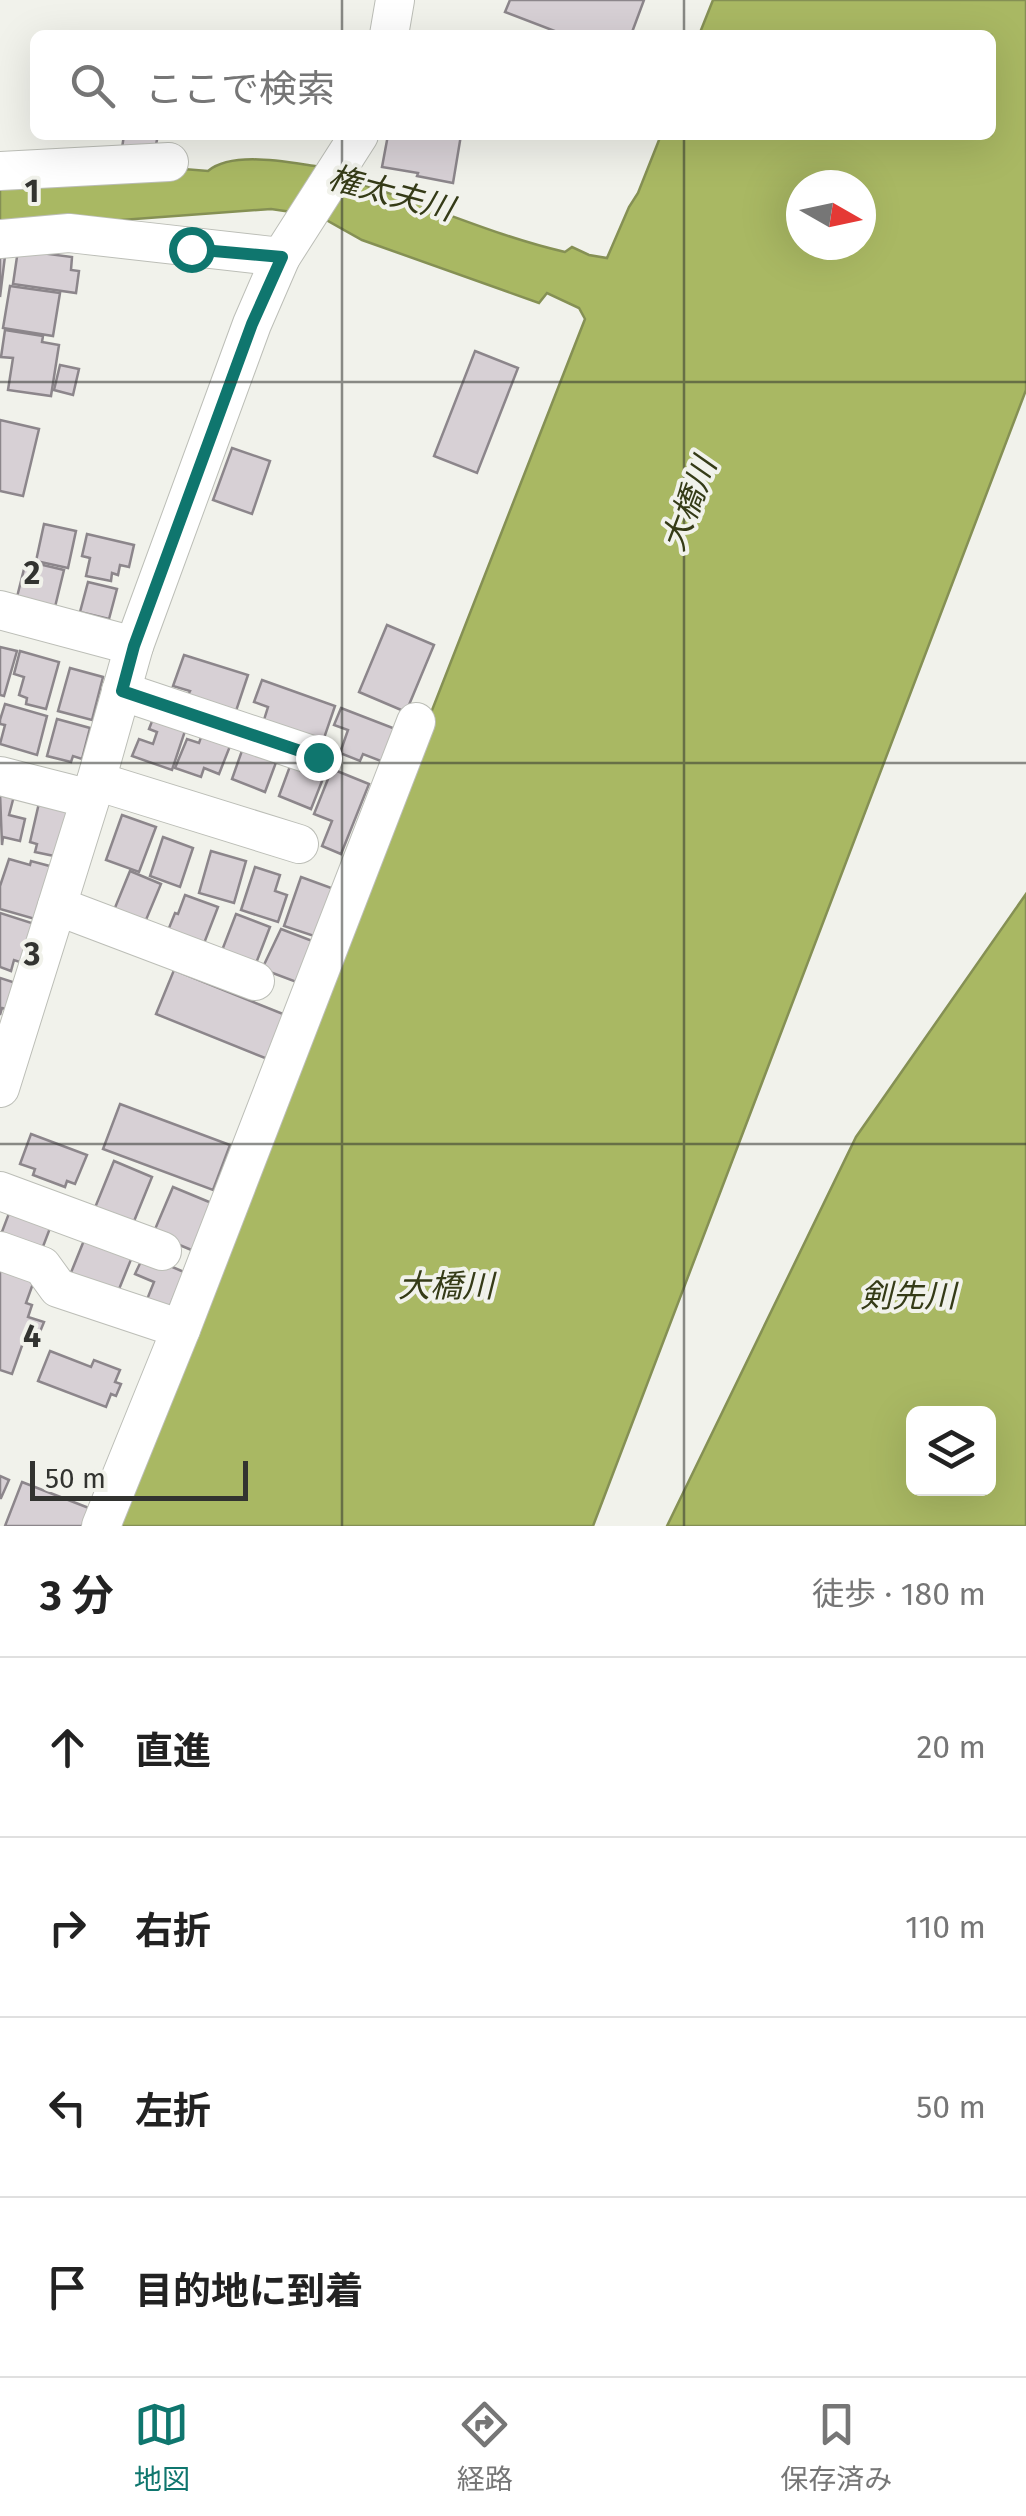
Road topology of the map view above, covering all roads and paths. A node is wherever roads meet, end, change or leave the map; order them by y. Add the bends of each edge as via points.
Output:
1 (395, 0) edge
2 (390, 30) edge
3 (350, 150) edge
4 (169, 162) dead end
5 (0, 170) edge
6 (0, 239) edge
7 (290, 244) junction
8 (0, 610) edge
9 (134, 646) junction
10 (122, 691) junction
11 (416, 722) dead end
12 (318, 757) dead end
13 (0, 776) edge
14 (93, 790) junction
15 (299, 844) dead end
16 (57, 906) junction
17 (255, 981) dead end
18 (4, 1064) edge
19 (0, 1191) edge
20 (162, 1250) dead end
21 (0, 1251) edge
22 (181, 1329) junction
23 (101, 1526) edge

1 - 2 street
3 - 7 street
4 - 5 street
6 - 7 street via 68,233 191,249
7 - 9 street via 246,342
8 - 9 street
9 - 10 street
10 - 12 street
10 - 14 street
11 - 22 street
13 - 14 street
14 - 15 street
14 - 16 street
16 - 17 street
16 - 18 street
19 - 20 street
21 - 22 street via 42,1266 58,1288
22 - 23 street

